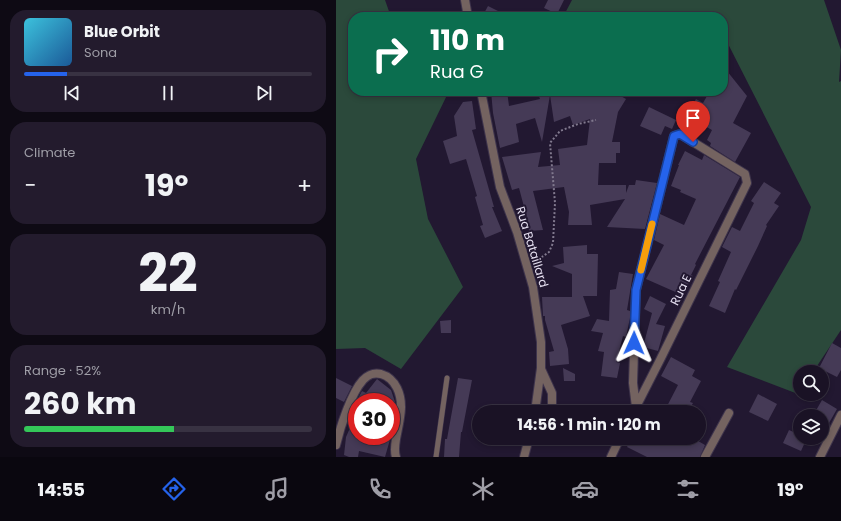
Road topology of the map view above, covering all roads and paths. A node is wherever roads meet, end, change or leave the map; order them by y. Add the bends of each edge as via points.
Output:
1 (465, 0) edge
2 (467, 12) edge
3 (482, 96) edge
4 (596, 120) dead end
5 (526, 264) junction
6 (541, 368) junction
7 (448, 378) dead end
8 (536, 405) edge
9 (552, 405) edge
10 (635, 409) edge
11 (728, 413) dead end
12 (841, 415) edge
13 (336, 445) edge
14 (527, 445) edge
15 (617, 445) edge
16 (396, 457) edge
17 (436, 457) edge
18 (524, 457) edge
19 (611, 457) edge
20 (705, 457) edge
21 (820, 457) edge

1 - 2 street
3 - 5 street, Rua Bataillard via 500,187 518,232
4 - 5 path via 560,131 550,143 555,203 553,243 549,252 538,261
5 - 6 street, Rua Bataillard via 533,287 542,342
6 - 8 street, Rua Bataillard
6 - 9 street via 552,394
7 - 17 lane
10 - 10 street, Rua E via 748,183 745,174 680,134 674,136 636,290 633,383
11 - 20 street
12 - 21 street
13 - 16 street via 357,386 369,374 377,373 395,383 400,395
14 - 18 street
15 - 19 street

